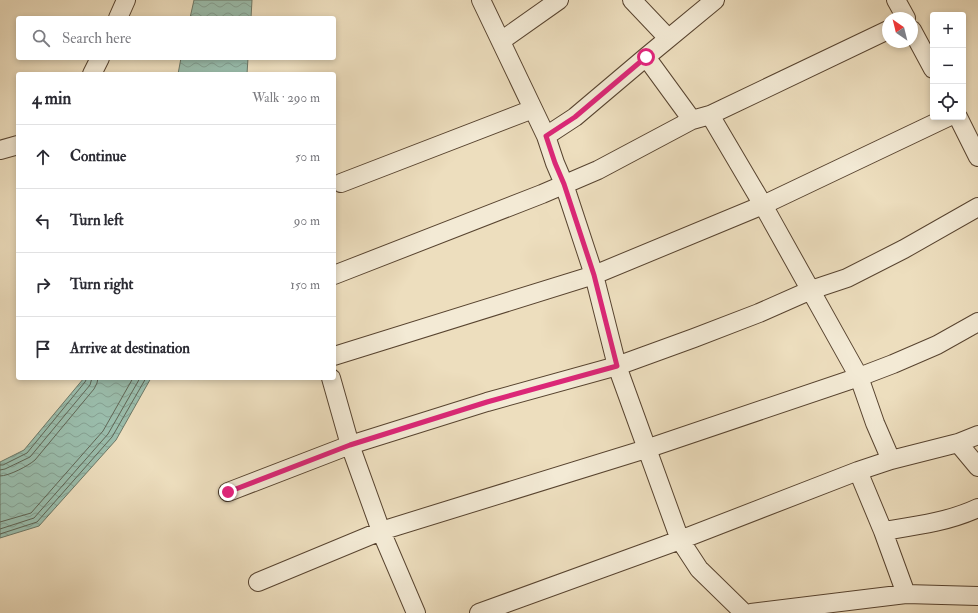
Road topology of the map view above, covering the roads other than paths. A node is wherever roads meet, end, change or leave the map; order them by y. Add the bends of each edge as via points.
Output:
1 (126, 0) edge
2 (481, 0) edge
3 (558, 0) edge
4 (632, 0) edge
5 (715, 0) edge
6 (896, 0) edge
7 (903, 12) edge
8 (119, 16) edge
9 (882, 33) edge
10 (668, 38) junction
11 (500, 41) junction
12 (918, 41) edge
13 (646, 57) junction
14 (99, 60) edge
15 (930, 63) edge
16 (93, 72) edge
17 (533, 109) junction
18 (710, 115) junction
19 (692, 120) junction
20 (942, 120) edge
21 (960, 120) edge
22 (546, 136) junction
23 (16, 146) edge
24 (0, 150) edge
25 (978, 157) edge
26 (341, 183) dead end
27 (564, 184) junction
28 (764, 205) junction
29 (978, 207) edge
30 (336, 274) edge
31 (594, 275) junction
32 (811, 290) junction
33 (978, 322) edge
34 (336, 355) edge
35 (617, 366) junction
36 (859, 377) junction
37 (332, 380) edge
38 (978, 435) edge
39 (958, 443) junction
40 (350, 445) junction
41 (646, 449) junction
42 (891, 460) junction
43 (978, 467) edge
44 (858, 471) junction
45 (228, 492) dead end
46 (978, 508) edge
47 (381, 531) junction
48 (883, 531) junction
49 (680, 540) junction
50 (258, 582) dead end
51 (906, 594) junction
52 (978, 596) edge
53 (416, 613) edge
54 (479, 613) edge
55 (744, 613) edge
56 (751, 613) edge

1 - 8 street
2 - 11 street
3 - 11 street
4 - 10 street
5 - 10 street
6 - 7 street
9 - 18 street
10 - 13 street
11 - 17 street
12 - 15 street
13 - 19 street
13 - 22 street via 575,117
14 - 16 street
17 - 22 street
17 - 26 street
18 - 19 street
18 - 28 street
19 - 27 street via 598,170
20 - 28 street
21 - 25 street
22 - 27 street
23 - 24 street
27 - 30 street
27 - 31 street
28 - 31 street
28 - 32 street
29 - 32 street via 847,278
31 - 34 street
31 - 35 street
32 - 35 street via 701,336
32 - 36 street
33 - 36 street via 937,345
35 - 40 street via 487,402
35 - 41 street
36 - 41 street
36 - 42 street
37 - 40 street
38 - 39 street
39 - 42 street
39 - 43 street
40 - 45 street
40 - 47 street
41 - 47 street
41 - 49 street
42 - 44 street
44 - 48 street
44 - 49 street
46 - 48 street via 938,522
47 - 50 street
47 - 53 street
48 - 51 street
49 - 54 street
49 - 55 street via 699,569
51 - 52 street
51 - 56 street

